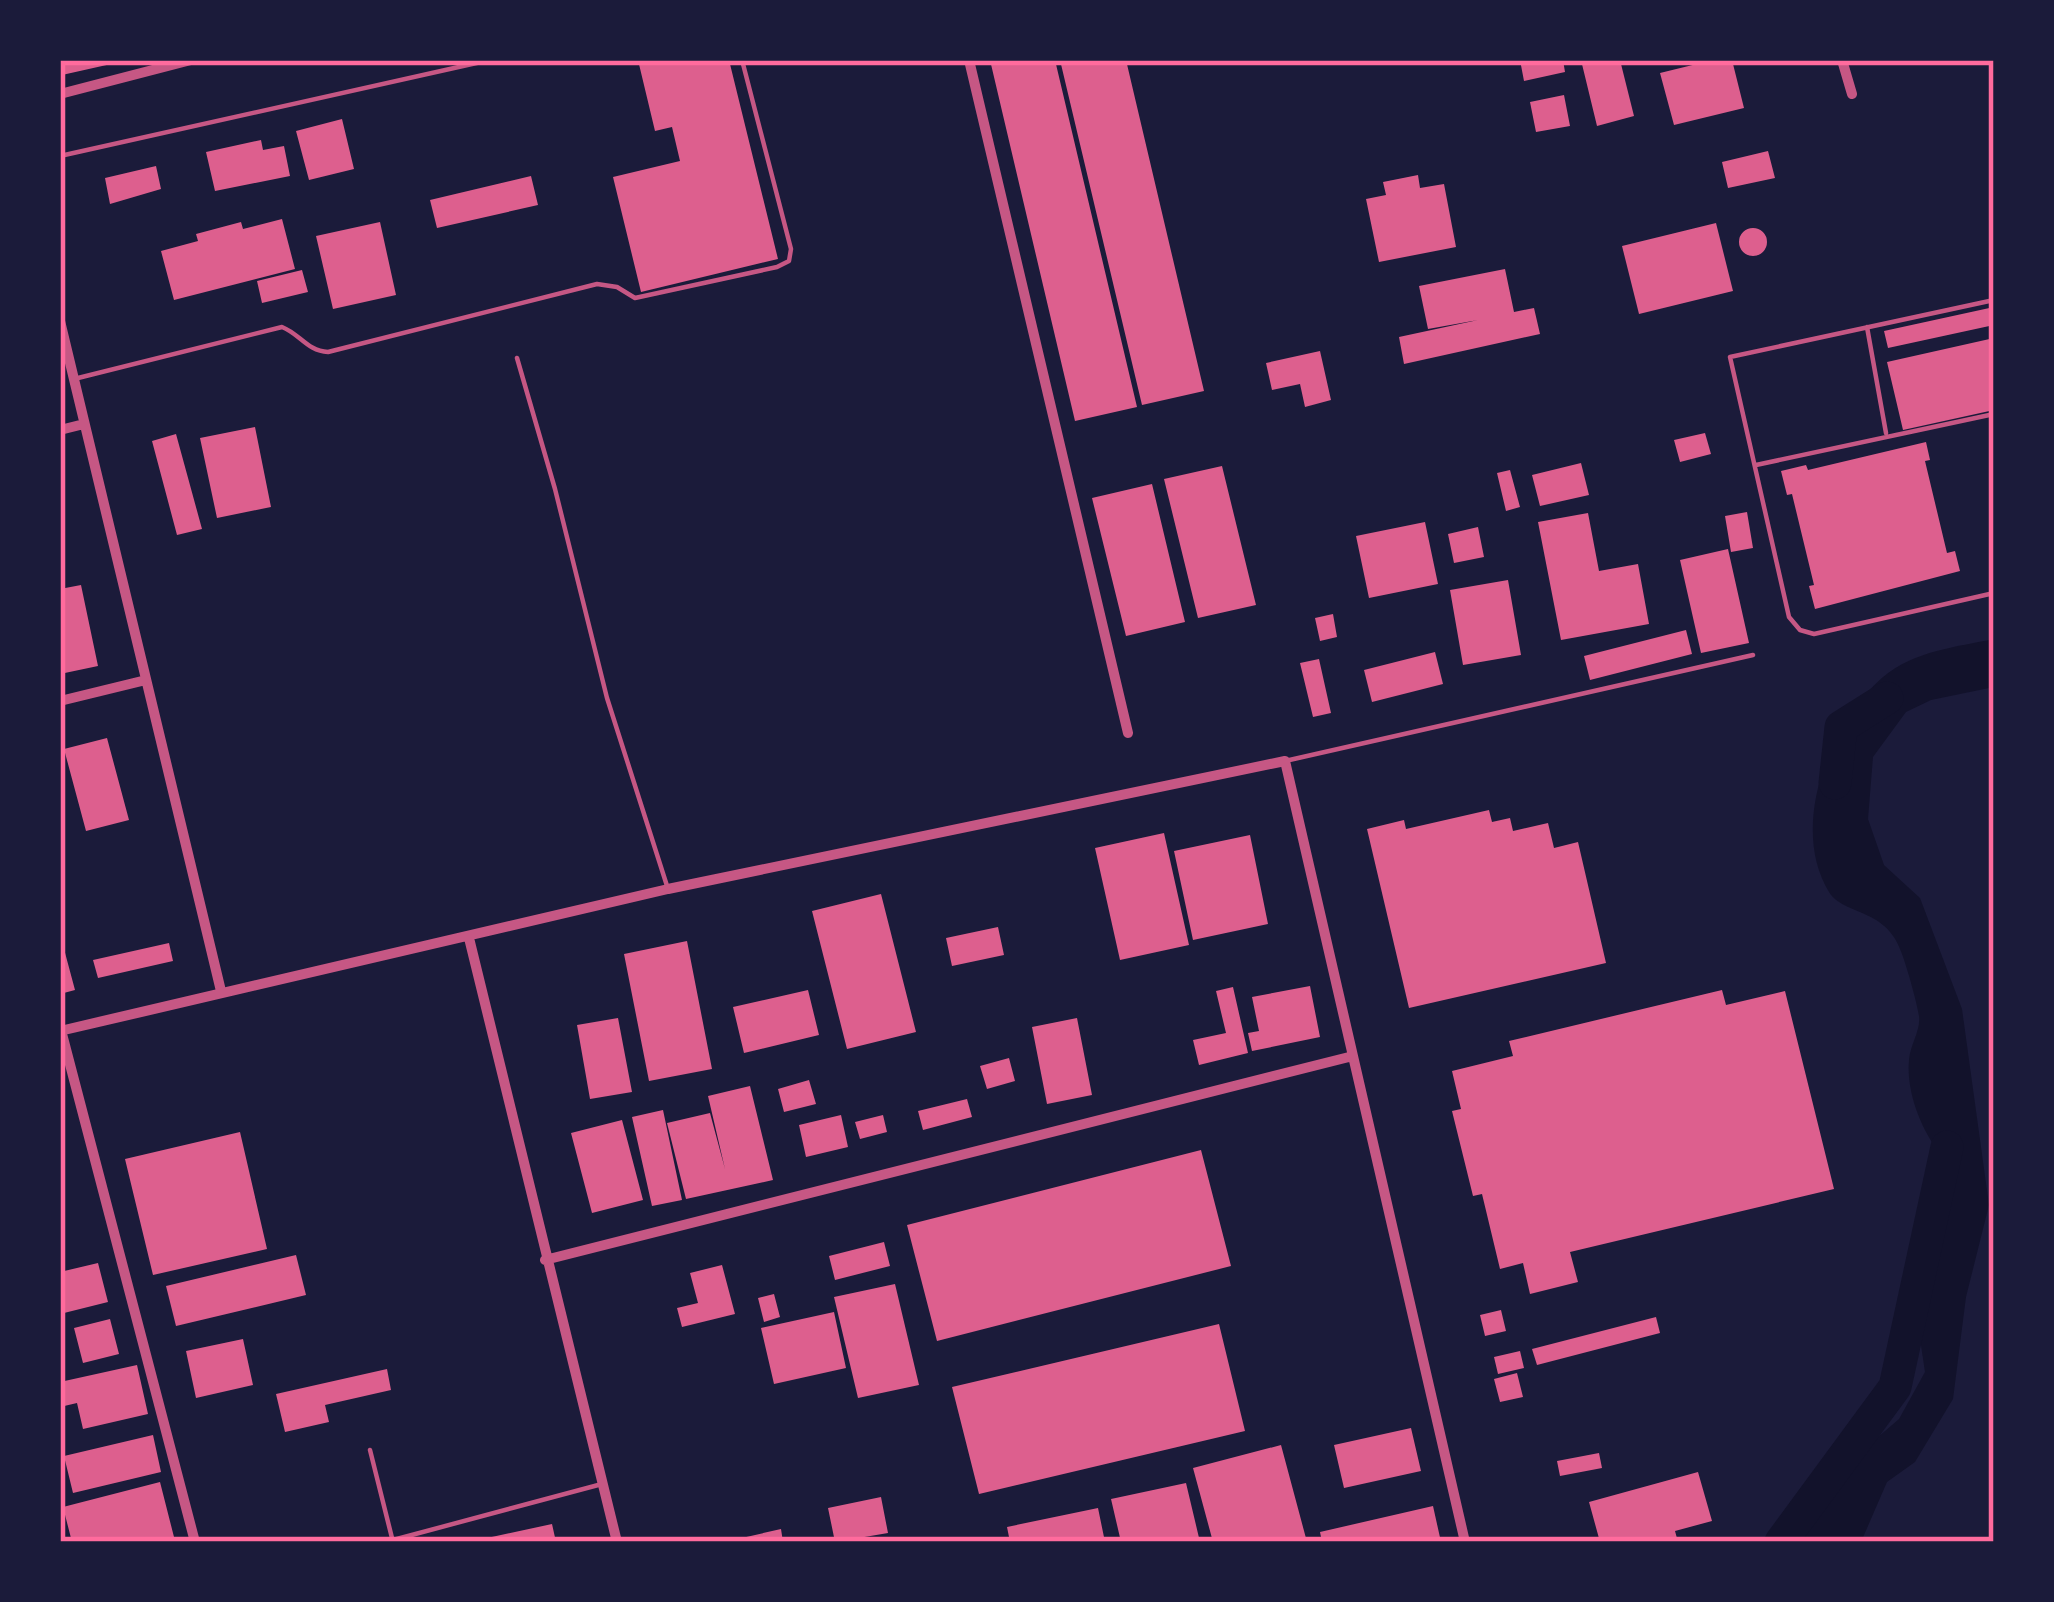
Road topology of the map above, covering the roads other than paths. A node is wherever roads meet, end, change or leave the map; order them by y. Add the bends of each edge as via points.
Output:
1 (191, 60) edge
2 (490, 60) edge
3 (742, 60) edge
4 (969, 60) edge
5 (1842, 60) edge
6 (60, 94) edge
7 (1852, 94) dead end
8 (60, 156) edge
9 (1994, 300) edge
10 (60, 321) edge
11 (1867, 327) junction
12 (517, 358) dead end
13 (74, 379) junction
14 (1994, 413) edge
15 (84, 424) junction
16 (60, 430) edge
17 (1887, 436) junction
18 (1756, 465) junction
19 (1994, 593) edge
20 (1754, 655) dead end
21 (146, 680) junction
22 (60, 700) edge
23 (1128, 733) dead end
24 (1285, 761) junction
25 (668, 889) junction
26 (469, 938) junction
27 (221, 991) junction
28 (61, 1030) edge
29 (1352, 1056) junction
30 (545, 1260) junction
31 (370, 1450) dead end
32 (603, 1484) junction
33 (393, 1541) edge
34 (196, 1542) edge
35 (617, 1542) edge
36 (1465, 1542) edge

1 - 6 street
2 - 8 lane
3 - 13 lane via 791,249 777,267 635,298 597,284 328,352 282,327
4 - 23 street
5 - 7 street
9 - 11 lane
10 - 13 street
11 - 17 lane
11 - 18 lane via 1730,357
12 - 25 lane via 607,698
13 - 15 street
14 - 17 lane
15 - 16 street
15 - 21 street
17 - 18 lane
18 - 19 lane via 1789,616 1800,630 1814,634
20 - 24 lane
21 - 22 street
21 - 27 street
24 - 25 street
24 - 29 street
25 - 26 street
26 - 27 street
26 - 30 street
27 - 28 street
28 - 34 street
29 - 30 street
29 - 36 street
30 - 32 street
31 - 33 lane
32 - 33 lane
32 - 35 street

